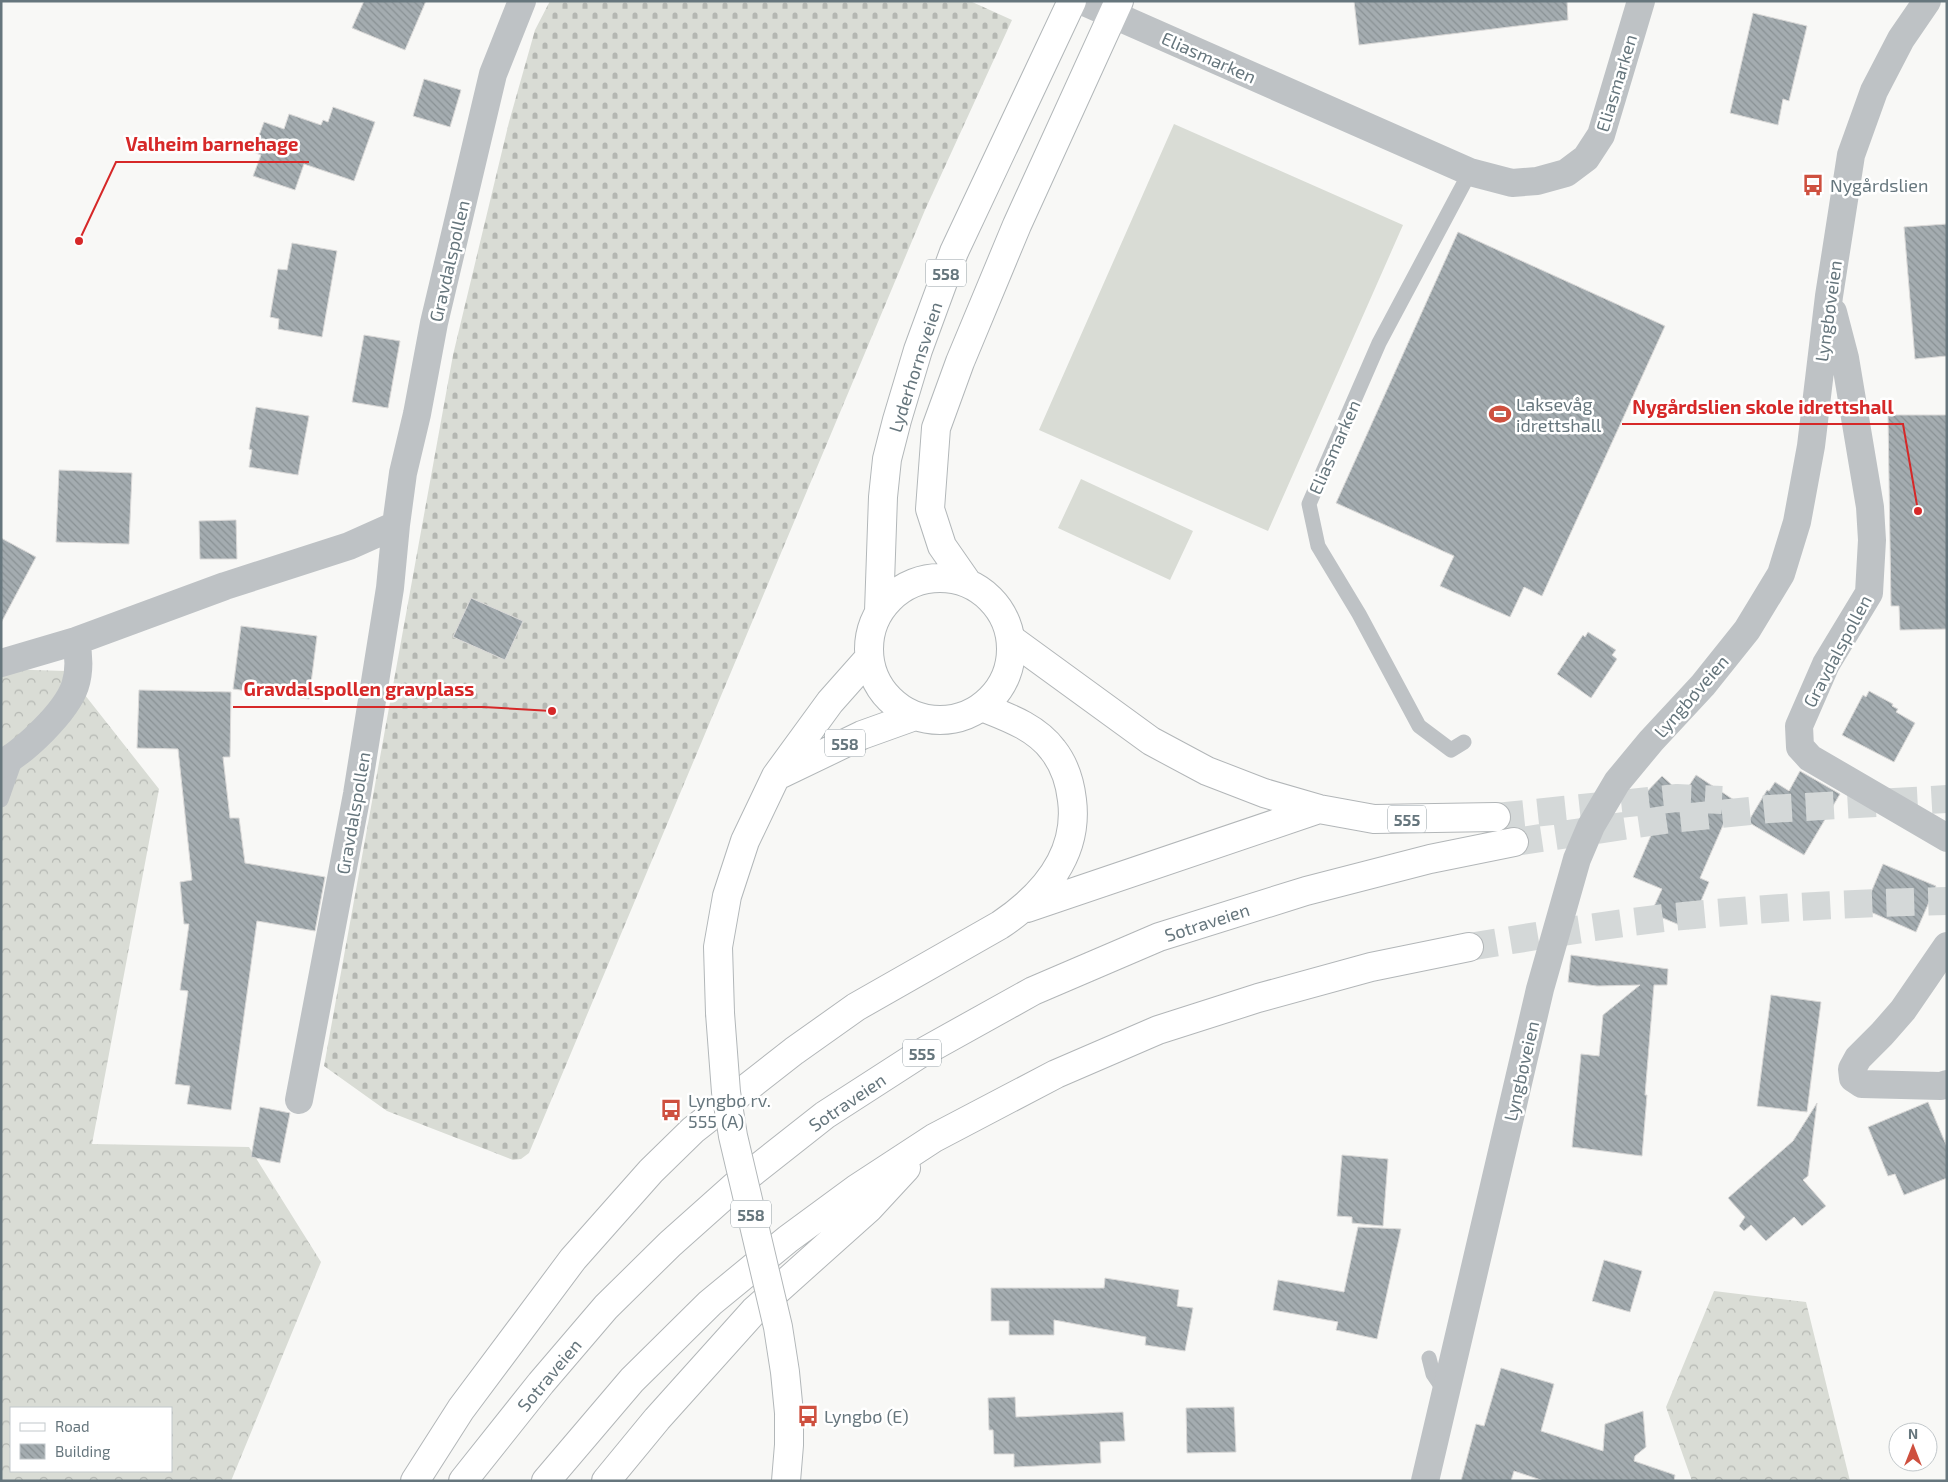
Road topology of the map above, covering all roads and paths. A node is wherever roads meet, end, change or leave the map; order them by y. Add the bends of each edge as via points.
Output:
1 (522, 1) edge
2 (1072, 1) edge
3 (1082, 1) edge
4 (1641, 1) edge
5 (1928, 1) edge
6 (1116, 8) edge
7 (1470, 172) junction
8 (1829, 296) junction
9 (396, 525) junction
10 (967, 582) junction
11 (879, 611) junction
12 (1011, 639) junction
13 (76, 641) junction
14 (869, 658) junction
15 (1, 663) edge
16 (982, 707) junction
17 (915, 716) junction
18 (1464, 742) dead end
19 (9, 760) edge
20 (776, 776) junction
21 (1, 800) edge
22 (1319, 809) junction
23 (1496, 817) tunnel mouth
24 (1947, 838) edge
25 (1514, 842) tunnel mouth
26 (1021, 910) junction
27 (1947, 946) edge
28 (1469, 947) tunnel mouth
29 (1947, 1084) edge
30 (299, 1100) dead end
31 (934, 1138) junction
32 (1429, 1358) dead end
33 (1446, 1393) junction
34 (415, 1481) edge
35 (463, 1481) edge
36 (546, 1481) edge
37 (606, 1481) edge
38 (786, 1481) edge
39 (1425, 1481) edge

1 - 9 street, Gravdalspollen via 493,74 434,323 403,473
2 - 11 main road, Lyderhornsveien / 558 via 954,252 915,358 887,459 882,497
3 - 6 street, Eliasmarken
4 - 7 street, Eliasmarken via 1601,135 1586,158 1566,173 1537,181 1512,183
5 - 8 street, Lyngbøveien via 1901,39 1874,92 1851,155
6 - 7 street, Eliasmarken
6 - 10 main road, 558 via 1017,224 936,428 930,509 942,546
7 - 18 lane, Eliasmarken via 1379,343 1309,504 1318,546 1419,726 1451,750
8 - 24 street, Gravdalspollen via 1845,358 1870,507 1869,592 1814,689 1799,726 1800,747 1810,758
8 - 33 street, Lyngbøveien via 1811,446 1797,522 1781,574 1747,630 1617,782 1591,826 1577,859 1540,989
9 - 13 street via 349,546 225,586
9 - 30 street, Gravdalspollen via 390,588 357,794
10 - 11 main road, 558 via 942,578 918,580 896,592
10 - 12 main road, 558 via 988,596 1003,615
11 - 14 main road, 558 via 870,634
12 - 16 main road, 558 via 1010,664 1000,687
12 - 22 main road, 555 via 1150,741 1208,771 1264,793
13 - 15 street
13 - 19 street via 80,661 74,687 59,713
14 - 17 main road, 558 via 874,677 884,694
14 - 20 main road, 558 via 830,702
16 - 17 main road, 558 via 950,720
16 - 26 main road, 555 via 1012,718 1053,749 1064,767 1071,789 1074,812 1070,839 1061,863 1047,885
17 - 20 main road, 558 via 862,735
19 - 21 lane
20 - 38 main road, 558, bridge via 745,841 727,896 718,947 726,1092 785,1372 789,1414
22 - 23 main road, 555 via 1374,819
22 - 26 main road, 555
25 - 35 main road, Sotraveien / 555 via 1430,859 1306,891 1159,937 1033,991 918,1055 825,1115 735,1186 670,1244 593,1322
26 - 34 main road, 555 via 856,1007 693,1130 651,1171 573,1259 461,1409
27 - 29 street via 1903,1010 1858,1058 1852,1069 1853,1078 1862,1084
28 - 31 main road via 1361,969 1158,1030 1056,1074
31 - 36 main road via 803,1228 710,1303 632,1380
31 - 37 main road via 869,1208 754,1311
32 - 33 lane via 1433,1374
33 - 39 street, Lyngbøveien

